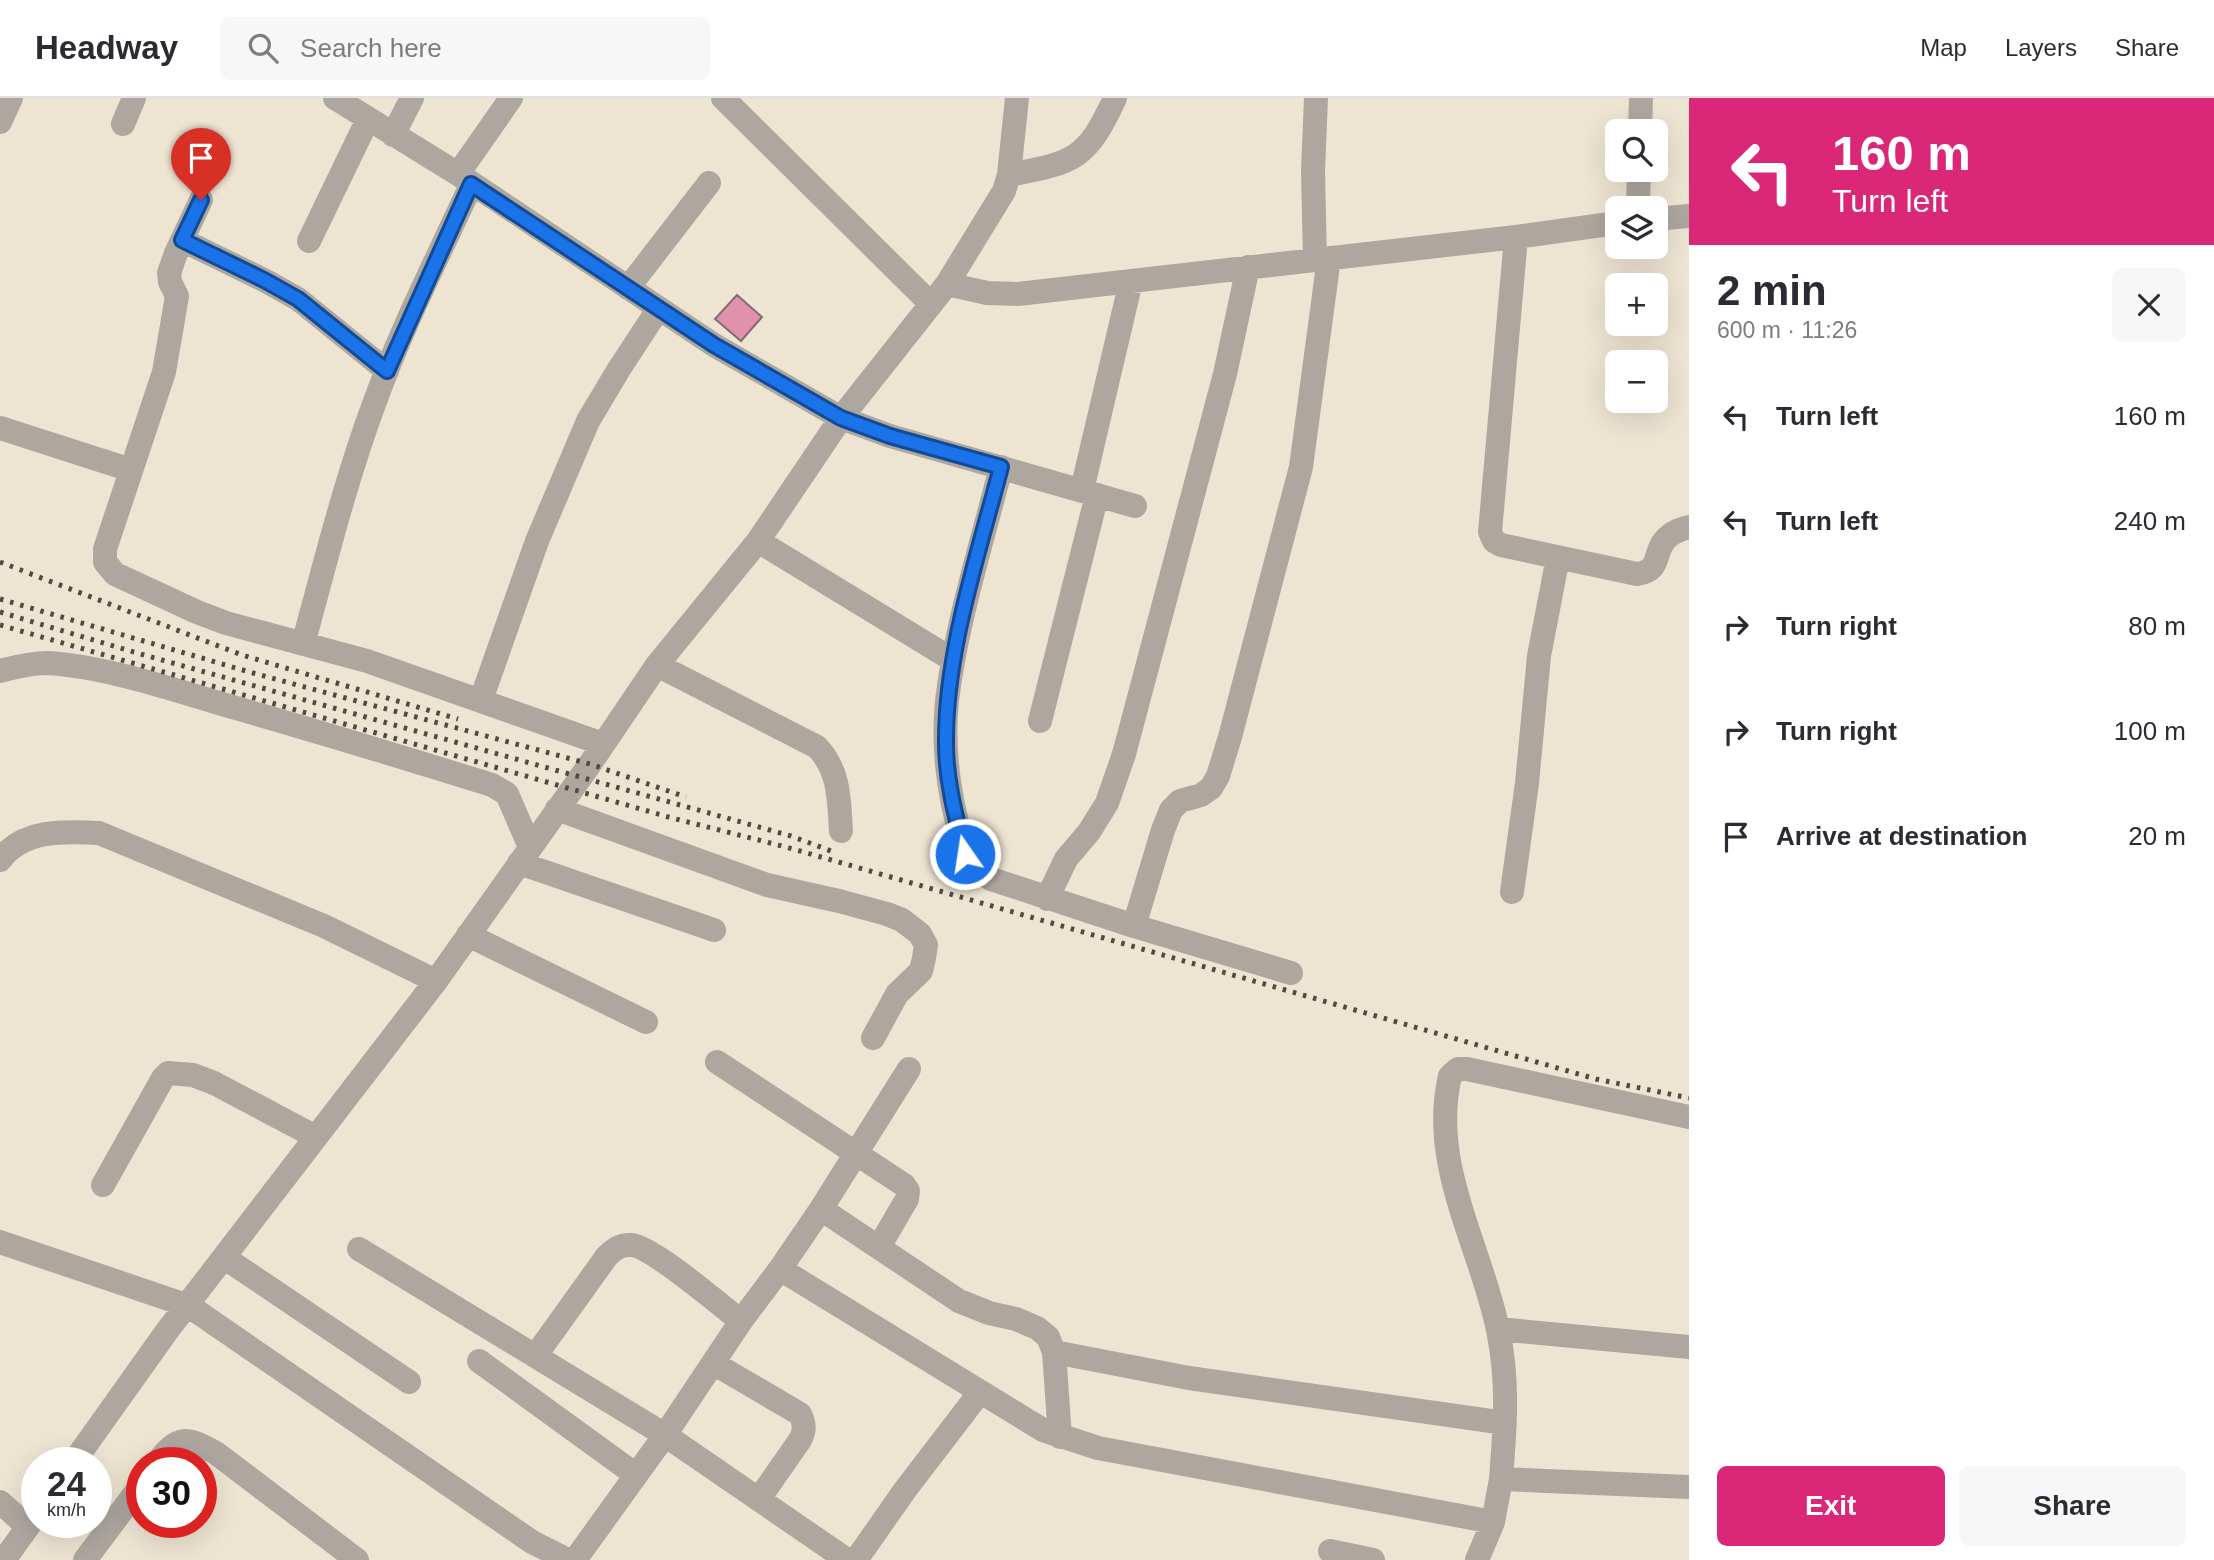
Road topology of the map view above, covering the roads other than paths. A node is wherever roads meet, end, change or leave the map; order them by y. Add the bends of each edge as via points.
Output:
1 (11, 98) edge
2 (134, 98) edge
3 (335, 98) edge
4 (412, 98) edge
5 (511, 98) edge
6 (723, 98) edge
7 (1115, 98) edge
8 (1315, 98) edge
9 (1641, 98) edge
10 (1013, 100) edge
11 (368, 119) junction
12 (1640, 119) edge
13 (0, 122) edge
14 (123, 124) dead end
15 (393, 135) junction
16 (1009, 175) junction
17 (465, 179) junction
18 (709, 184) dead end
19 (201, 200) dead end
20 (1689, 216) edge
21 (1668, 218) edge
22 (1605, 225) edge
23 (1516, 237) junction
24 (182, 240) junction
25 (309, 242) dead end
26 (1322, 259) junction
27 (1248, 267) junction
28 (1131, 281) junction
29 (947, 284) junction
30 (628, 288) junction
31 (931, 304) junction
32 (659, 308) junction
33 (387, 371) junction
34 (841, 418) junction
35 (0, 428) edge
36 (1001, 467) junction
37 (131, 470) junction
38 (1089, 493) junction
39 (1135, 506) dead end
40 (1689, 527) edge
41 (758, 541) junction
42 (1558, 557) junction
43 (303, 644) junction
44 (953, 660) junction
45 (657, 665) junction
46 (0, 671) edge
47 (481, 700) junction
48 (1040, 721) dead end
49 (603, 744) junction
50 (557, 809) junction
51 (841, 831) dead end
52 (524, 855) junction
53 (0, 860) edge
54 (1512, 892) dead end
55 (1047, 899) junction
56 (1134, 926) junction
57 (714, 930) dead end
58 (468, 935) junction
59 (1291, 973) dead end
60 (436, 981) junction
61 (646, 1022) dead end
62 (873, 1038) dead end
63 (717, 1062) dead end
64 (909, 1069) dead end
65 (1689, 1117) edge
66 (316, 1137) junction
67 (856, 1154) junction
68 (103, 1185) dead end
69 (821, 1209) junction
70 (0, 1242) edge
71 (878, 1247) junction
72 (359, 1249) dead end
73 (225, 1258) junction
74 (780, 1269) junction
75 (189, 1306) junction
76 (741, 1321) junction
77 (1498, 1329) junction
78 (1689, 1347) edge
79 (1054, 1352) junction
80 (536, 1355) junction
81 (479, 1361) dead end
82 (713, 1363) junction
83 (409, 1382) dead end
84 (980, 1392) junction
85 (1505, 1423) junction
86 (665, 1435) junction
87 (1060, 1437) junction
88 (84, 1447) edge
89 (169, 1447) edge
90 (205, 1447) edge
91 (217, 1454) edge
92 (636, 1475) junction
93 (1501, 1479) junction
94 (1689, 1487) edge
95 (759, 1499) junction
96 (0, 1502) edge
97 (126, 1505) edge
98 (21, 1514) edge
99 (1493, 1522) junction
100 (21, 1536) edge
101 (1330, 1551) dead end
102 (4, 1560) edge
103 (85, 1560) edge
104 (357, 1560) edge
105 (568, 1560) edge
106 (575, 1560) edge
107 (847, 1560) edge
108 (856, 1560) edge
109 (1373, 1560) edge
110 (1478, 1560) edge

1 - 13 street
2 - 14 street
3 - 11 street
4 - 15 street
5 - 17 street
6 - 31 street
7 - 16 street via 1101,128 1076,157
8 - 26 street via 1313,171
9 - 12 street
10 - 16 street
11 - 15 street
11 - 25 street
15 - 17 street
16 - 29 street via 1004,191
17 - 30 street
17 - 33 street
18 - 30 street
19 - 24 street
20 - 21 street
22 - 23 street
23 - 26 street
23 - 42 street via 1490,532 1501,545
24 - 33 street via 298,299
24 - 37 street via 169,273 177,296 164,372
26 - 27 street
26 - 56 street via 1301,467 1230,737 1211,788 1180,801 1171,810
27 - 28 street
27 - 55 street via 1225,374 1120,767 1107,803 1066,859
28 - 29 street via 1018,294
28 - 38 street
29 - 31 street
30 - 32 street
31 - 34 street
32 - 34 street
32 - 47 street via 588,421 537,541
33 - 43 street via 338,518
34 - 36 street
34 - 41 street
35 - 37 street
36 - 38 street
36 - 44 street
37 - 43 street via 105,550 105,562 115,573 226,623
38 - 39 street
38 - 48 street
40 - 42 street via 1667,537 1647,573
41 - 44 street
41 - 45 street
42 - 54 street via 1539,656
43 - 47 street
44 - 55 street via 946,747 950,792 965,854 974,868 991,879
45 - 49 street
45 - 51 street via 817,747 826,756 839,790
46 - 52 street via 44,663 80,667 169,688 492,785 507,794
47 - 49 street
49 - 50 street
50 - 52 street
50 - 62 street via 767,885 902,920 926,945 921,971 897,994
52 - 57 street
52 - 58 street
53 - 60 street via 18,843 43,834 99,833 324,926
55 - 56 street
56 - 59 street
58 - 60 street
58 - 61 street
60 - 66 street
63 - 67 street
64 - 67 street
65 - 77 street via 1466,1069 1450,1076 1447,1151
66 - 68 street via 214,1083 168,1073
66 - 73 street
67 - 69 street
67 - 71 street via 908,1191
69 - 71 street
69 - 74 street
70 - 75 street
71 - 79 street via 959,1301 1037,1328 1048,1337
72 - 80 street
73 - 75 street
73 - 83 street
74 - 76 street
74 - 84 street
75 - 88 street
75 - 105 street via 533,1542
76 - 80 street via 655,1256 633,1245 618,1247
76 - 82 street
77 - 78 street
77 - 85 street via 1506,1374
79 - 85 street via 1189,1378
79 - 87 street
80 - 86 street
81 - 92 street
82 - 86 street
82 - 95 street via 800,1414 804,1423 800,1440
84 - 87 street
84 - 108 street
85 - 93 street
86 - 92 street
86 - 95 street
87 - 99 street
89 - 90 street via 179,1440
91 - 104 street
92 - 106 street
93 - 94 street
93 - 99 street
95 - 107 street
96 - 98 street
97 - 103 street
99 - 110 street
100 - 102 street
101 - 109 street

